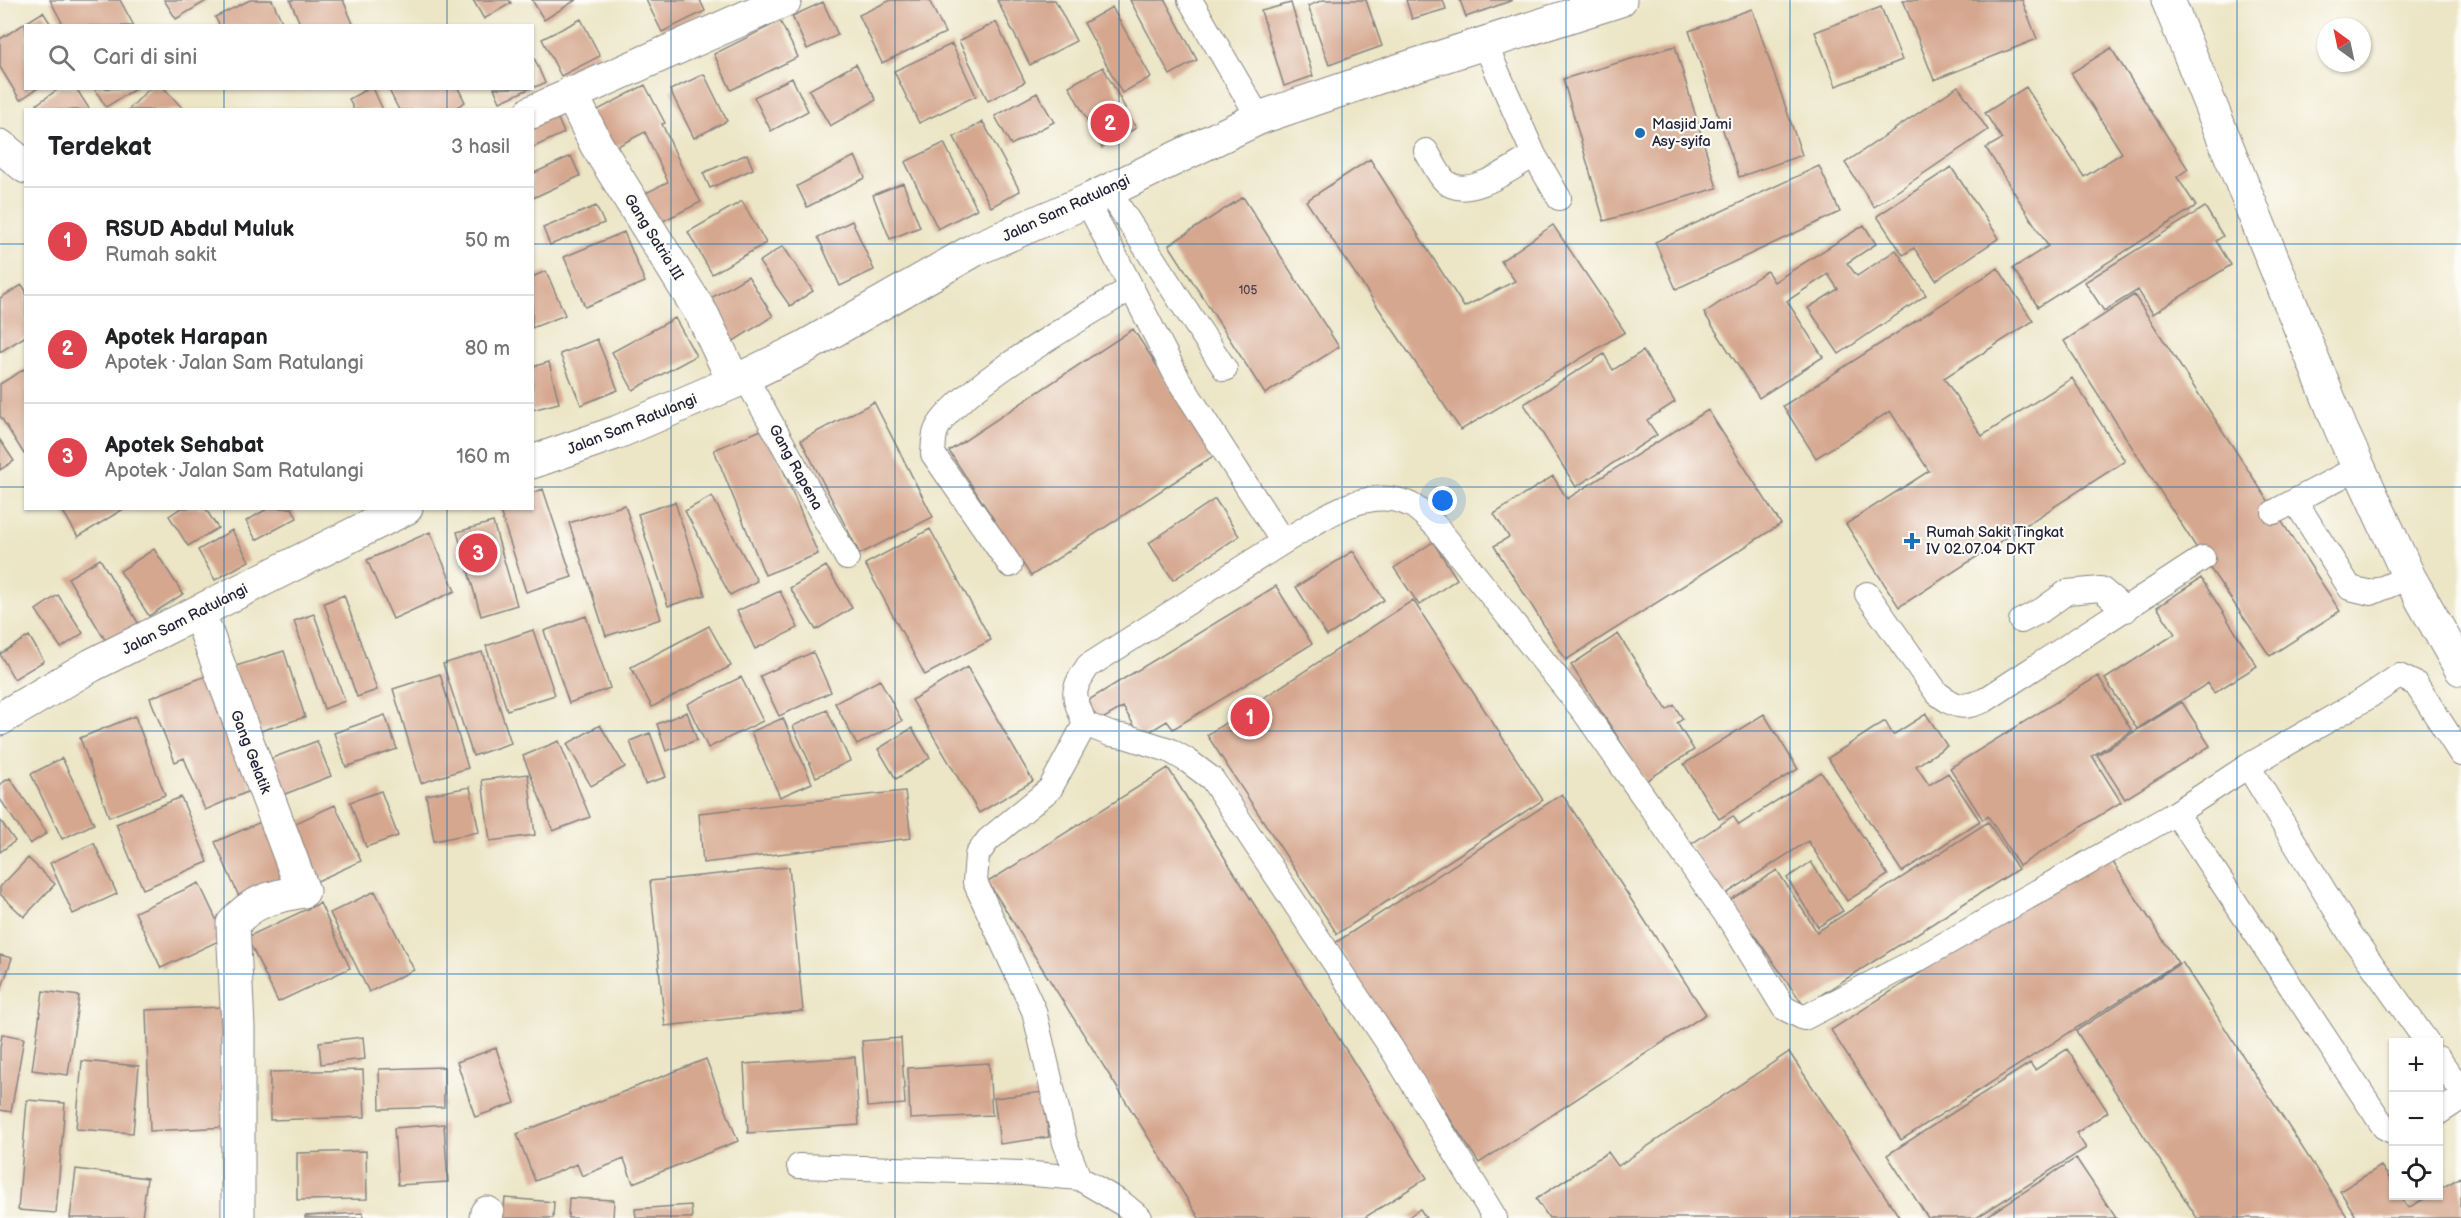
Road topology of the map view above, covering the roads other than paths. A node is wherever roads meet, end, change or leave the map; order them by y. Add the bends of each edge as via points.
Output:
1 (785, 0) edge
2 (1190, 0) edge
3 (1620, 0) edge
4 (2168, 0) edge
5 (1485, 44) junction
6 (571, 93) junction
7 (534, 111) edge
8 (1259, 118) junction
9 (0, 146) edge
10 (1426, 151) dead end
11 (1534, 155) junction
12 (24, 165) edge
13 (1097, 195) junction
14 (1559, 198) dead end
15 (1131, 288) junction
16 (1225, 369) dead end
17 (740, 379) junction
18 (534, 461) edge
19 (2359, 467) junction
20 (402, 510) edge
21 (1283, 542) junction
22 (847, 558) dead end
23 (2204, 558) dead end
24 (1010, 565) dead end
25 (2409, 577) junction
26 (1867, 594) dead end
27 (2126, 610) junction
28 (199, 613) junction
29 (2021, 621) dead end
30 (2461, 669) edge
31 (0, 719) edge
32 (1085, 724) junction
33 (2461, 754) edge
34 (2248, 766) junction
35 (2176, 813) junction
36 (2424, 1038) edge
37 (2443, 1064) edge
38 (2461, 1090) edge
39 (2461, 1098) edge
40 (2443, 1110) edge
41 (2389, 1130) edge
42 (799, 1166) dead end
43 (1079, 1178) junction
44 (238, 1218) edge
45 (1140, 1218) edge
46 (1495, 1218) edge

1 - 6 street
2 - 8 lane
3 - 5 street, Jalan Sam Ratulangi
4 - 19 street
5 - 8 street, Jalan Sam Ratulangi
5 - 11 lane
6 - 7 street
6 - 17 street, Gang Satria III via 596,144
8 - 13 street, Jalan Sam Ratulangi
9 - 12 street
10 - 11 lane via 1446,182 1461,190 1477,186
11 - 14 lane
13 - 15 lane
13 - 16 lane
13 - 17 street, Jalan Sam Ratulangi via 976,249 803,348
15 - 21 lane via 1178,379
15 - 24 lane via 992,376 948,414 936,431 933,454
17 - 18 street, Jalan Sam Ratulangi via 618,432
17 - 22 lane, Gang Rapena
19 - 25 street
19 - 25 lane via 2284,506 2350,588 2371,593
20 - 28 street, Jalan Sam Ratulangi
21 - 32 lane via 1088,666 1075,686 1076,702
21 - 35 lane via 1348,504 1389,498 1412,506 1436,526 1585,713 1734,926 1784,1008 1804,1018 1917,960
23 - 27 lane
25 - 30 street
26 - 27 lane via 1937,693 1952,705 1967,707 1985,700
27 - 29 lane via 2101,589 2067,592
28 - 31 street, Jalan Sam Ratulangi via 92,665
28 - 44 street, Gang Gelatik via 303,891 266,899 243,911 233,924 238,1027
32 - 43 lane via 1050,789 988,840 977,855 975,882 1034,1011 1065,1143
32 - 46 lane via 1169,750 1212,779 1392,1049
33 - 34 lane via 2416,684 2399,676
34 - 35 lane
34 - 36 lane via 2352,935
35 - 41 lane
37 - 38 lane
39 - 40 lane
42 - 43 lane
43 - 45 lane

